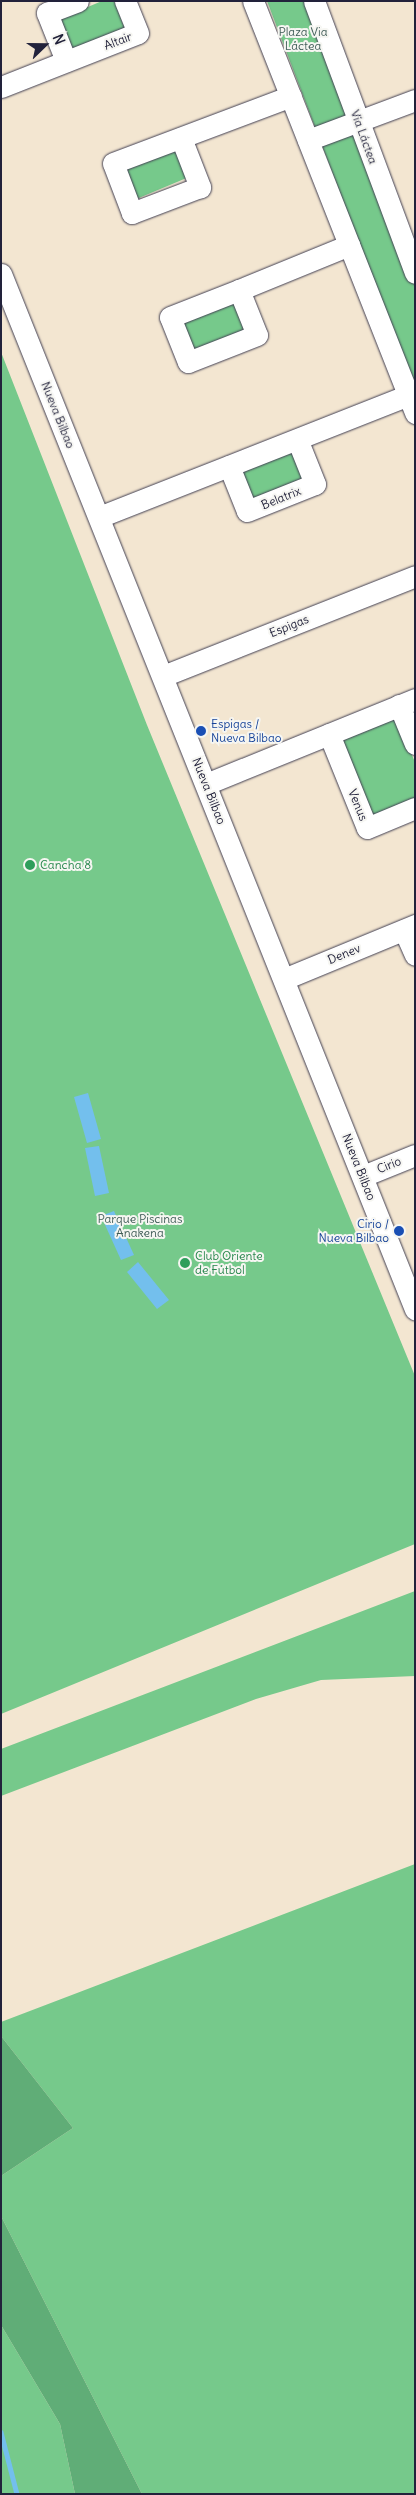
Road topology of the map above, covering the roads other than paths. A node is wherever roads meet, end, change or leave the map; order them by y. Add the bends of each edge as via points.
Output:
1 (78, 1) edge
2 (125, 1) edge
3 (253, 1) edge
4 (314, 1) edge
5 (66, 61) junction
6 (1, 87) edge
7 (291, 96) junction
8 (415, 100) edge
9 (358, 121) junction
10 (181, 138) dead end
11 (308, 140) junction
12 (349, 245) junction
13 (415, 272) edge
14 (1, 274) edge
15 (238, 290) dead end
16 (411, 404) edge
17 (297, 439) junction
18 (229, 466) junction
19 (99, 518) junction
20 (415, 576) edge
21 (163, 676) junction
22 (407, 702) edge
23 (329, 734) junction
24 (415, 744) edge
25 (206, 784) junction
26 (415, 808) edge
27 (410, 928) edge
28 (415, 955) edge
29 (284, 979) junction
30 (415, 1155) edge
31 (363, 1176) junction
32 (415, 1309) edge

1 - 5 street via 47,13
2 - 5 street, Altair via 138,33
3 - 7 street
4 - 9 street, Vía Láctea
5 - 6 street, Altair
7 - 10 street
7 - 11 street
8 - 9 street
9 - 11 street
9 - 13 street, Vía Láctea
11 - 12 street
12 - 15 street
12 - 16 street
14 - 19 street, Nueva Bilbao
16 - 17 street
17 - 18 street
17 - 18 street, Belatrix via 315,484 290,494 247,511
18 - 19 street
19 - 21 street, Nueva Bilbao
20 - 21 street, Espigas
21 - 25 street, Nueva Bilbao
22 - 23 street
22 - 24 street
23 - 25 street
23 - 26 street, Venus via 367,828
25 - 29 street, Nueva Bilbao
27 - 28 street, Denev
27 - 29 street, Denev
29 - 31 street, Nueva Bilbao
30 - 31 street, Cirio
31 - 32 street, Nueva Bilbao

